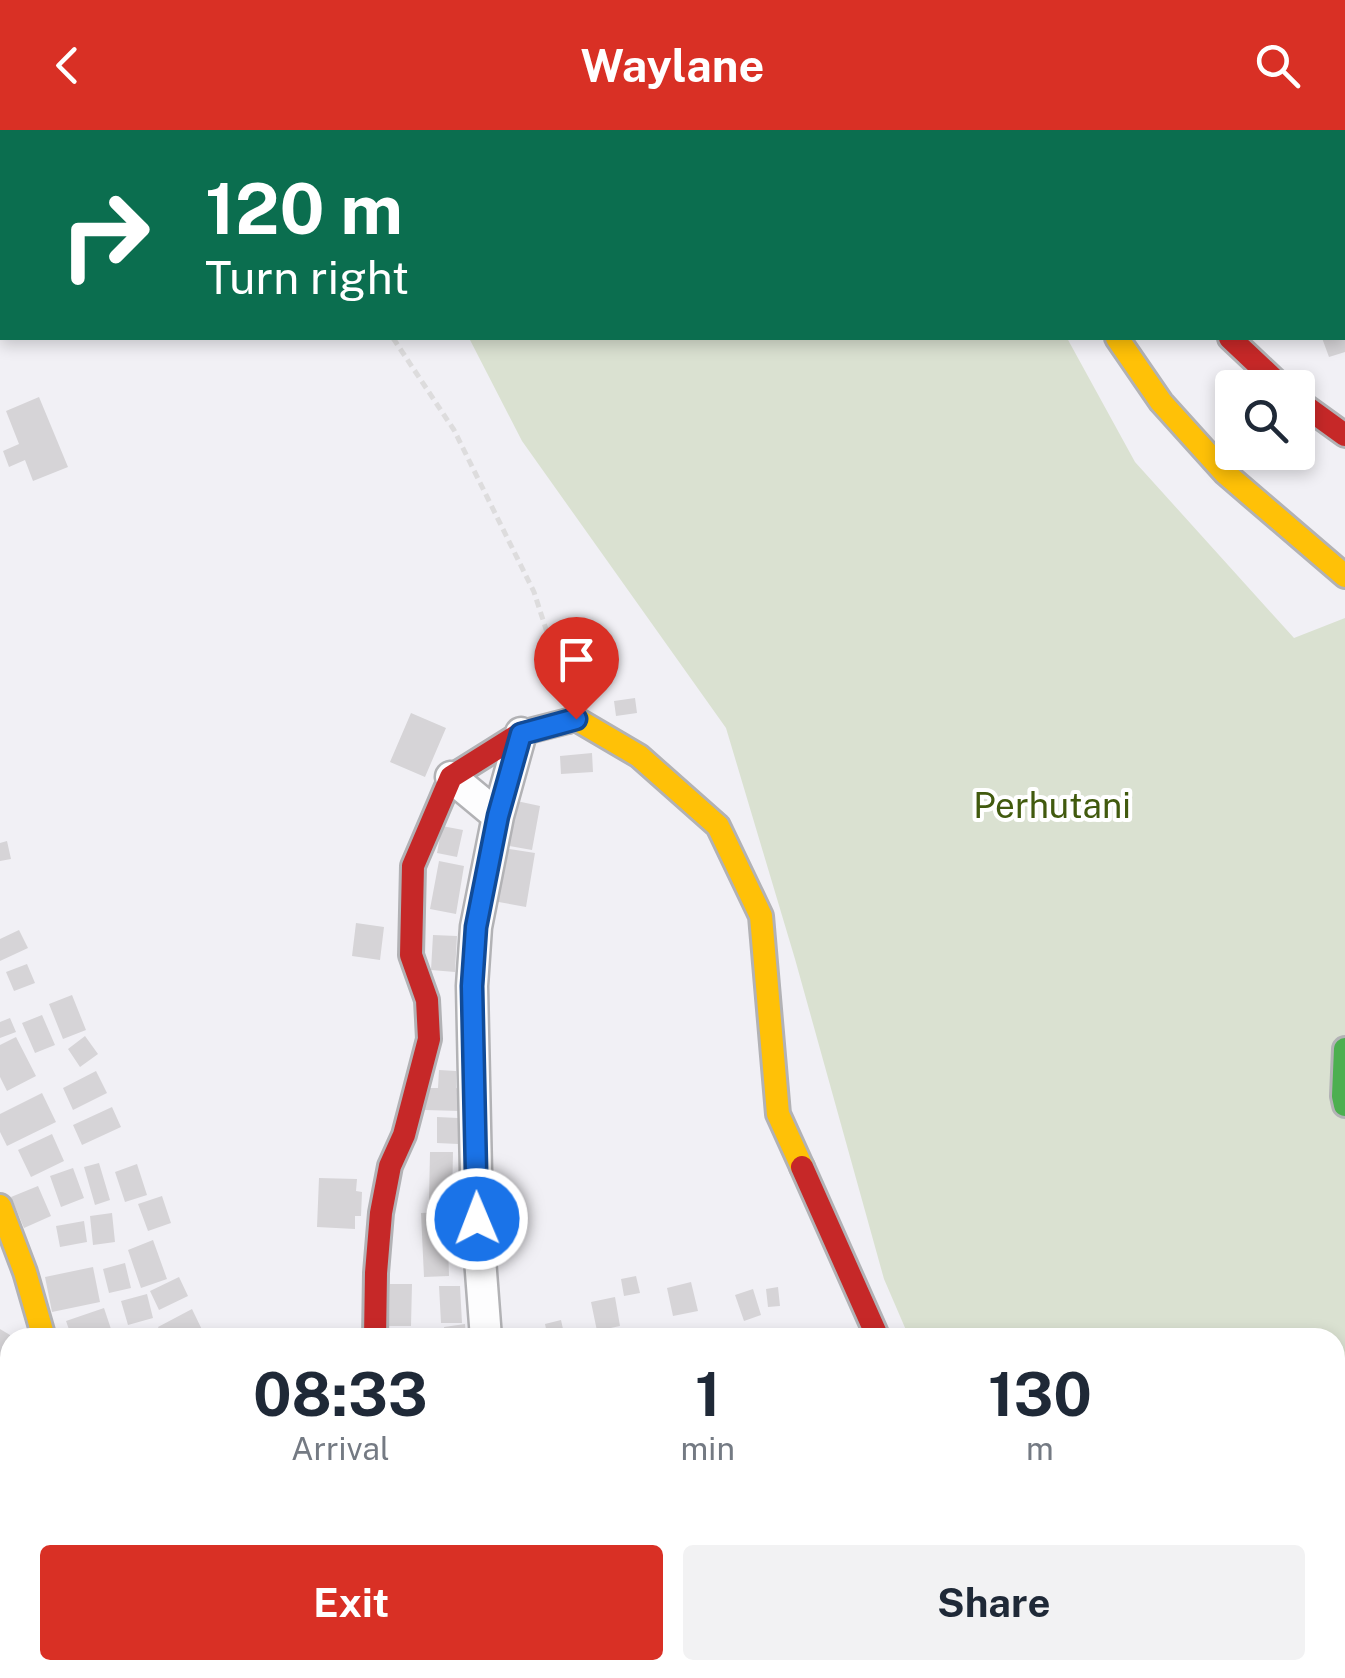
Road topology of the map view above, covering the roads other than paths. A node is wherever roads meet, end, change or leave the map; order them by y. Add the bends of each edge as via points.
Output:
1 (1118, 340) edge
2 (1232, 340) edge
3 (1264, 370) edge
4 (1315, 414) edge
5 (1345, 436) edge
6 (1345, 576) edge
7 (521, 734) junction
8 (452, 777) junction
9 (498, 816) junction
10 (1345, 1049) edge
11 (1345, 1104) edge
12 (0, 1206) edge
13 (41, 1328) edge
14 (376, 1328) edge
15 (485, 1328) edge
16 (874, 1328) edge

1 - 6 main road via 1161,402 1225,473
2 - 3 main road
4 - 5 main road
7 - 8 main road
7 - 9 street
7 - 16 main road via 576,719 639,756 718,826 761,916 778,1114
8 - 9 street
8 - 14 main road via 413,866 411,955 426,1000 428,1038 381,1213
9 - 15 street via 472,986
10 - 11 main road
12 - 13 main road

